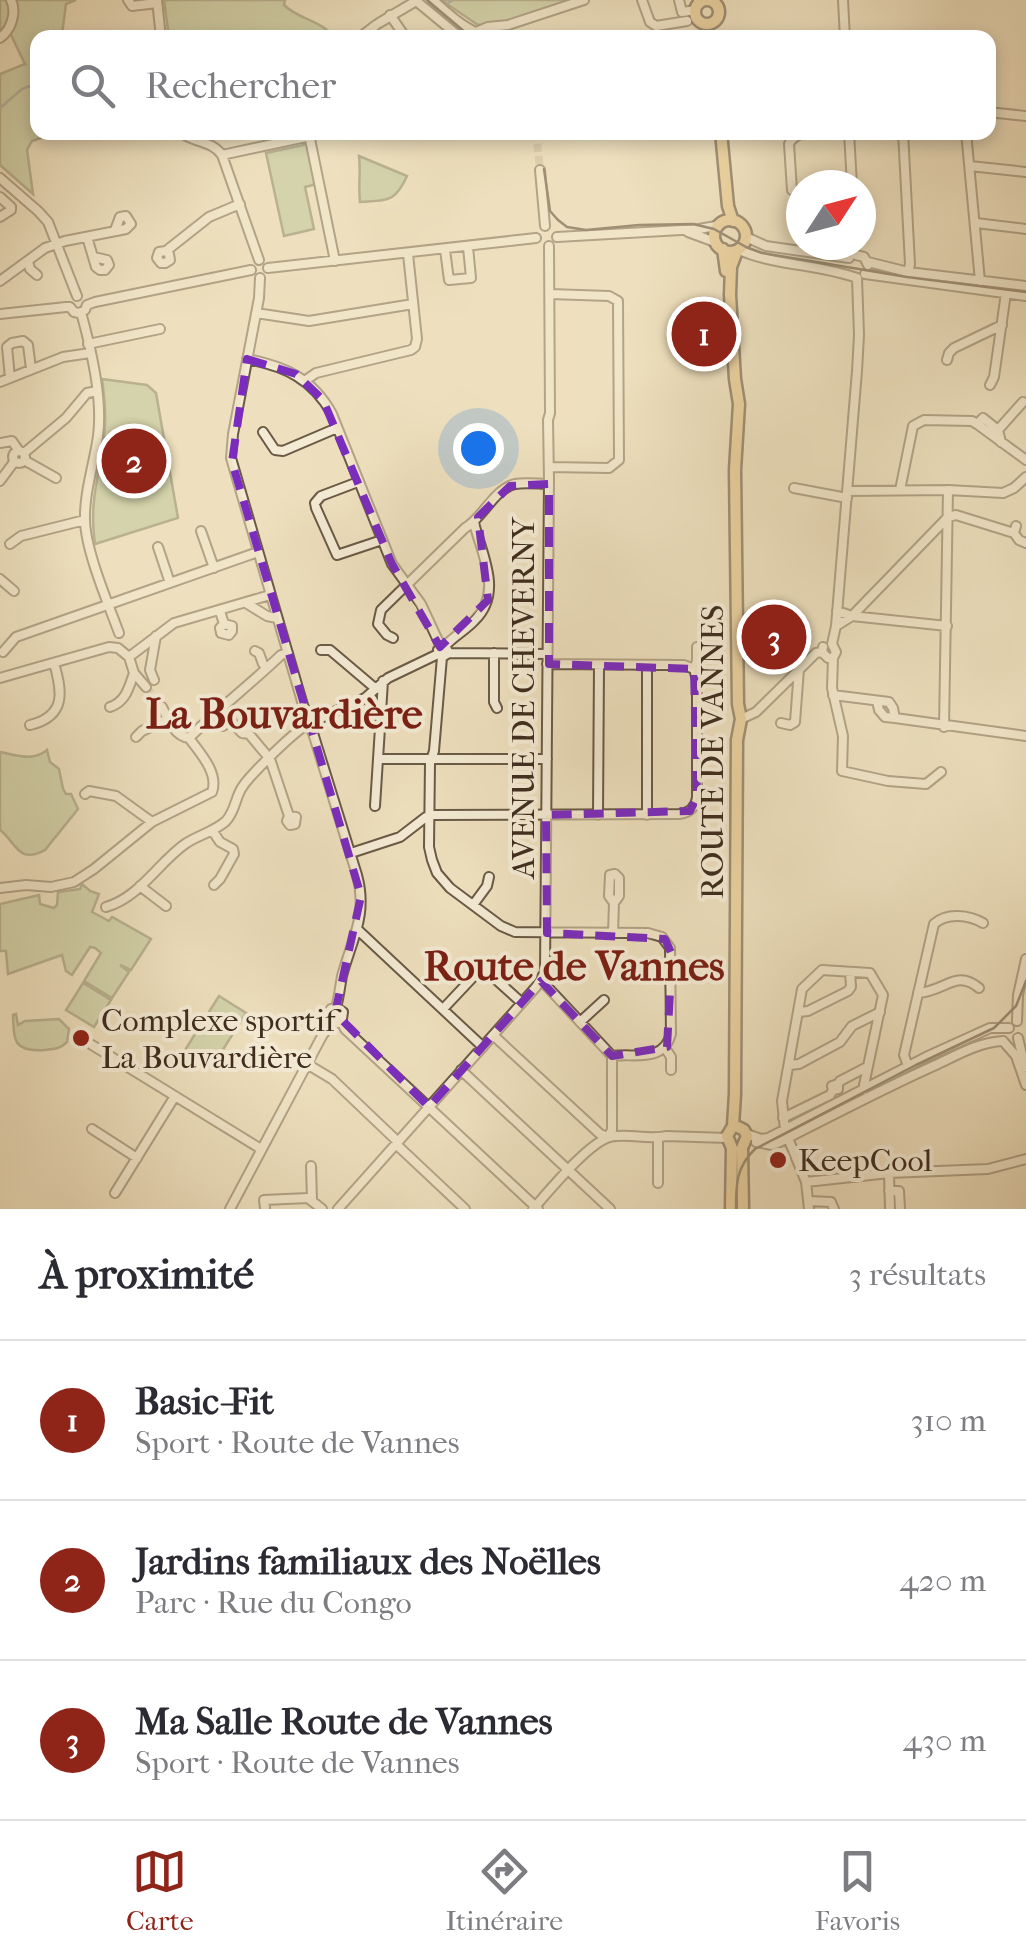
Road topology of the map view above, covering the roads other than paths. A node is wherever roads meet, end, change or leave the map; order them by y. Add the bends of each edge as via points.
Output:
1 (11, 0) edge
2 (128, 0) edge
3 (415, 0) edge
4 (433, 0) edge
5 (584, 0) edge
6 (642, 0) edge
7 (679, 0) edge
8 (843, 0) edge
9 (157, 1) edge
10 (701, 2) edge
11 (390, 16) junction
12 (687, 21) dead end
13 (708, 23) junction
14 (159, 30) edge
15 (369, 30) edge
16 (400, 30) edge
17 (451, 30) edge
18 (471, 30) edge
19 (483, 30) edge
20 (708, 30) edge
21 (844, 30) edge
22 (0, 38) edge
23 (996, 113) edge
24 (1026, 116) edge
25 (196, 140) edge
26 (292, 140) edge
27 (310, 140) edge
28 (720, 140) edge
29 (790, 140) edge
30 (849, 140) edge
31 (903, 140) edge
32 (967, 140) edge
33 (222, 155) junction
34 (970, 166) junction
35 (540, 170) tunnel mouth
36 (790, 170) edge
37 (851, 170) edge
38 (1026, 172) edge
39 (1, 181) edge
40 (0, 197) edge
41 (119, 204) dead end
42 (240, 204) junction
43 (0, 217) edge
44 (724, 222) junction
45 (976, 223) junction
46 (545, 226) junction
47 (1026, 228) edge
48 (683, 230) junction
49 (87, 236) junction
50 (557, 237) junction
51 (746, 237) junction
52 (536, 238) junction
53 (58, 244) junction
54 (719, 245) junction
55 (549, 246) junction
56 (468, 247) junction
57 (786, 247) edge
58 (445, 250) junction
59 (738, 251) junction
60 (408, 254) junction
61 (94, 257) dead end
62 (259, 260) junction
63 (848, 260) edge
64 (28, 261) junction
65 (335, 261) junction
66 (868, 262) joint
67 (268, 268) junction
68 (251, 270) junction
69 (908, 272) junction
70 (848, 273) junction
71 (37, 275) dead end
72 (861, 276) junction
73 (167, 277) dead end
74 (260, 278) junction
75 (0, 282) edge
76 (980, 282) junction
77 (1026, 286) edge
78 (1006, 293) junction
79 (550, 294) junction
80 (77, 296) junction
81 (1026, 296) edge
82 (413, 304) junction
83 (70, 307) junction
84 (84, 309) junction
85 (256, 313) junction
86 (0, 314) edge
87 (1002, 324) junction
88 (160, 328) dead end
89 (89, 349) junction
90 (248, 359) junction
91 (947, 360) dead end
92 (31, 369) junction
93 (10, 378) junction
94 (306, 380) junction
95 (0, 382) edge
96 (990, 385) dead end
97 (97, 391) junction
98 (1023, 402) dead end
99 (734, 404) junction
100 (976, 424) junction
101 (337, 428) junction
102 (998, 430) junction
103 (263, 432) dead end
104 (1001, 442) junction
105 (0, 444) edge
106 (20, 456) junction
107 (1026, 460) edge
108 (550, 468) junction
109 (1026, 477) edge
110 (56, 478) dead end
111 (0, 481) edge
112 (358, 482) junction
113 (550, 484) junction
114 (794, 488) dead end
115 (900, 490) junction
116 (948, 490) junction
117 (847, 495) junction
118 (948, 517) junction
119 (85, 520) junction
120 (474, 523) junction
121 (201, 531) dead end
122 (382, 540) junction
123 (1026, 543) edge
124 (10, 544) dead end
125 (158, 546) dead end
126 (258, 552) junction
127 (340, 556) junction
128 (344, 566) dead end
129 (214, 568) junction
130 (0, 579) edge
131 (170, 583) junction
132 (406, 585) junction
133 (14, 590) dead end
134 (270, 595) junction
135 (252, 603) junction
136 (109, 605) junction
137 (220, 610) junction
138 (837, 611) junction
139 (852, 616) junction
140 (277, 618) junction
141 (224, 624) dead end
142 (836, 626) junction
143 (947, 626) junction
144 (119, 633) dead end
145 (156, 636) junction
146 (393, 638) dead end
147 (832, 644) junction
148 (697, 647) dead end
149 (321, 650) dead end
150 (443, 651) junction
151 (2, 652) dead end
152 (256, 652) dead end
153 (288, 652) junction
154 (822, 652) junction
155 (494, 653) junction
156 (547, 654) junction
157 (129, 658) junction
158 (832, 658) junction
159 (54, 663) junction
160 (547, 664) junction
161 (598, 665) junction
162 (648, 665) junction
163 (267, 668) junction
164 (694, 669) junction
165 (800, 669) junction
166 (134, 673) junction
167 (0, 678) edge
168 (378, 691) junction
169 (833, 694) junction
170 (110, 707) dead end
171 (162, 708) tunnel mouth
172 (497, 708) dead end
173 (168, 718) junction
174 (256, 719) dead end
175 (741, 719) junction
176 (309, 723) junction
177 (781, 723) dead end
178 (1026, 723) edge
179 (30, 725) dead end
180 (223, 726) dead end
181 (944, 726) junction
182 (242, 732) junction
183 (1025, 736) edge
184 (136, 737) dead end
185 (189, 738) junction
186 (378, 758) junction
187 (432, 758) junction
188 (270, 759) junction
189 (546, 759) junction
190 (940, 772) dead end
191 (85, 794) dead end
192 (375, 806) dead end
193 (647, 814) junction
194 (546, 815) junction
195 (598, 815) junction
196 (289, 816) dead end
197 (429, 816) junction
198 (152, 822) junction
199 (212, 830) junction
200 (351, 854) junction
201 (490, 877) dead end
202 (214, 885) dead end
203 (140, 886) junction
204 (0, 888) edge
205 (614, 902) dead end
206 (473, 905) junction
207 (166, 906) dead end
208 (106, 907) dead end
209 (983, 922) dead end
210 (358, 930) junction
211 (546, 933) junction
212 (613, 933) junction
213 (1026, 959) edge
214 (850, 972) junction
215 (542, 980) junction
216 (979, 988) dead end
217 (918, 993) junction
218 (604, 1000) dead end
219 (522, 1002) junction
220 (443, 1009) junction
221 (799, 1012) junction
222 (880, 1012) junction
223 (1026, 1013) edge
224 (337, 1022) junction
225 (580, 1022) junction
226 (1013, 1024) junction
227 (1026, 1030) edge
228 (493, 1035) junction
229 (1018, 1038) junction
230 (1005, 1043) junction
231 (92, 1045) dead end
232 (482, 1046) junction
233 (665, 1048) junction
234 (612, 1056) junction
235 (307, 1064) junction
236 (789, 1065) junction
237 (908, 1066) junction
238 (867, 1067) junction
239 (461, 1070) junction
240 (671, 1070) dead end
241 (1026, 1071) edge
242 (918, 1073) junction
243 (1026, 1085) edge
244 (864, 1090) junction
245 (175, 1096) junction
246 (429, 1107) junction
247 (782, 1118) junction
248 (92, 1129) dead end
249 (786, 1134) junction
250 (608, 1137) junction
251 (738, 1137) junction
252 (658, 1138) junction
253 (397, 1143) junction
254 (261, 1149) junction
255 (137, 1158) junction
256 (1026, 1159) edge
257 (311, 1166) dead end
258 (568, 1170) junction
259 (889, 1174) junction
260 (806, 1182) junction
261 (658, 1183) dead end
262 (890, 1191) junction
263 (115, 1193) dead end
264 (312, 1200) junction
265 (809, 1205) edge
266 (265, 1208) edge
267 (535, 1208) edge
268 (230, 1209) edge
269 (322, 1209) edge
270 (338, 1209) edge
271 (465, 1209) edge
272 (610, 1209) edge
273 (731, 1209) edge
274 (742, 1209) edge
275 (834, 1209) edge
276 (890, 1209) edge
277 (900, 1209) edge

1 - 22 street via 14,15
2 - 9 street via 132,6
3 - 11 street
3 - 17 street
4 - 18 street
5 - 19 street
6 - 12 street via 656,26
7 - 10 street via 682,12
8 - 21 street
9 - 14 street
10 - 13 main road via 698,18
10 - 13 main road via 714,2 719,11
11 - 15 street
11 - 16 street
13 - 20 main road
23 - 24 street
25 - 33 street
26 - 33 street
27 - 65 street
28 - 44 main road
29 - 36 street
30 - 37 street
31 - 69 street
32 - 34 street
33 - 42 street
34 - 38 street
34 - 45 street
35 - 46 street
39 - 53 street via 44,216
40 - 43 street via 11,207
41 - 49 street via 131,224
42 - 62 street
42 - 73 street via 161,251 157,256
44 - 48 street
44 - 51 main road
44 - 54 main road via 713,234
45 - 47 street
45 - 76 street
46 - 50 street
46 - 52 street
48 - 50 street
48 - 54 street
49 - 53 street
49 - 61 street
50 - 55 street
51 - 57 street
51 - 59 main road
52 - 55 street
52 - 56 street
53 - 64 street
53 - 80 street
54 - 59 main road
54 - 99 main road, ROUTE DE VANNES via 726,264
55 - 79 street, AVENUE DE CHEVERNY
56 - 58 street
56 - 58 street via 471,278 449,280
58 - 60 street
59 - 70 street
59 - 99 main road, ROUTE DE VANNES via 730,295
60 - 65 street
60 - 82 street
62 - 67 street
62 - 68 street
63 - 70 street
64 - 71 street
64 - 75 street
65 - 67 street
66 - 69 street
66 - 72 street
67 - 74 street
68 - 74 street
68 - 84 street
69 - 76 street
70 - 72 street
72 - 78 street
72 - 117 street
74 - 85 street
76 - 77 street
78 - 81 street
78 - 87 street
79 - 108 street, AVENUE DE CHEVERNY
79 - 108 street via 618,301 619,460 609,468
80 - 83 street
80 - 84 street
82 - 85 street via 309,322
82 - 94 street via 414,349
83 - 84 street
83 - 86 street
84 - 89 street
85 - 90 street
87 - 91 street via 954,348
87 - 96 street
88 - 89 street
89 - 92 street
89 - 97 street
90 - 94 street
90 - 126 street via 231,454
92 - 93 street
92 - 93 street via 28,345 12,343
93 - 95 street
94 - 101 street
97 - 106 street
97 - 119 street via 99,428
98 - 102 street
99 - 175 main road, ROUTE DE VANNES
100 - 102 street via 983,418
100 - 104 street
100 - 115 street via 924,420 913,426
101 - 103 street via 282,450
101 - 112 street
102 - 104 street
104 - 107 street
105 - 106 street via 12,441
106 - 110 street
106 - 111 street
108 - 113 street, AVENUE DE CHEVERNY
109 - 116 street via 1002,493
112 - 122 street
112 - 127 street via 315,503
113 - 120 street via 508,487
113 - 156 street, AVENUE DE CHEVERNY
114 - 117 street
115 - 116 street
115 - 117 street
116 - 118 street
117 - 138 street
118 - 123 street via 1015,530
118 - 139 street
118 - 143 street
119 - 124 street
119 - 136 street
120 - 132 street
120 - 150 street via 490,595 479,616
121 - 129 street
122 - 127 street
122 - 132 street
125 - 131 street
126 - 129 street
126 - 134 street
127 - 128 street
129 - 131 street
130 - 133 street
131 - 136 street
132 - 146 street via 378,615
132 - 150 street
134 - 135 street
134 - 140 street
135 - 137 street
135 - 140 street
136 - 144 street
136 - 151 street via 16,636
137 - 141 street
137 - 145 street via 174,623
138 - 139 street
138 - 142 street
139 - 142 street
139 - 143 street
140 - 153 street
142 - 147 street
143 - 181 street
145 - 157 street
145 - 166 street via 150,683
147 - 154 street
147 - 158 street
148 - 164 street
149 - 168 street via 330,650
150 - 155 street
150 - 168 street
150 - 187 street
152 - 163 street
153 - 163 street
153 - 176 street
154 - 158 street
154 - 165 street
155 - 156 street
155 - 172 street
156 - 160 street, AVENUE DE CHEVERNY
157 - 159 street via 109,646
157 - 166 street
158 - 169 street
159 - 167 street
159 - 179 street via 60,697 50,714
160 - 161 street
160 - 189 street, AVENUE DE CHEVERNY
161 - 162 street
161 - 195 street
162 - 164 street
162 - 193 street
163 - 185 street
164 - 193 street via 696,801 682,814
165 - 175 street
165 - 177 street via 795,722
166 - 170 street via 125,696
168 - 176 street
168 - 186 street
169 - 181 street via 877,701 885,717
169 - 190 street via 842,771 926,784
171 - 173 street
173 - 184 street
173 - 185 street
174 - 182 street
175 - 251 main road, ROUTE DE VANNES
176 - 188 street
176 - 200 street
178 - 183 street
180 - 182 street via 230,720
181 - 183 street
182 - 188 street
185 - 198 street via 215,786
186 - 187 street
186 - 192 street
187 - 189 street
187 - 197 street
188 - 196 street
188 - 199 street
189 - 194 street, AVENUE DE CHEVERNY
191 - 198 street via 116,796
193 - 195 street
194 - 195 street
194 - 197 street
194 - 211 street, AVENUE DE CHEVERNY
197 - 200 street via 400,837
197 - 206 street via 435,869
198 - 204 street via 74,882
199 - 202 street via 234,854
199 - 203 street via 178,850
200 - 210 street via 362,896
201 - 206 street
203 - 207 street
203 - 208 street
205 - 212 street
206 - 211 street via 510,930
209 - 217 street via 972,916 938,920
210 - 220 street
210 - 224 street
211 - 212 street
211 - 215 street, AVENUE DE CHEVERNY
212 - 233 street via 656,934 670,948 672,1034
213 - 226 street
214 - 221 street via 848,991
214 - 221 street via 822,970 812,977 802,989
214 - 222 street via 870,973 883,995
215 - 219 street
215 - 225 street
216 - 217 street via 962,979
217 - 237 street via 904,1055
218 - 225 street
219 - 220 street via 482,972
219 - 228 street
220 - 232 street
221 - 236 street
222 - 236 street via 852,1026 840,1042
222 - 238 street
223 - 226 street
224 - 235 street
224 - 246 street
225 - 234 street
226 - 230 street via 1002,1034
226 - 237 street
227 - 229 street
228 - 232 street
228 - 250 street
229 - 230 street
229 - 241 street
230 - 242 street via 975,1047
230 - 243 street
231 - 245 street
232 - 239 street
233 - 234 street
233 - 240 street
234 - 250 street
235 - 253 street via 332,1078
235 - 254 street
236 - 247 street
237 - 242 street
237 - 244 street
238 - 244 street
238 - 247 street via 830,1096
239 - 246 street
239 - 258 street
242 - 249 street
244 - 249 street
245 - 254 street
245 - 255 street
246 - 253 street
246 - 267 street
247 - 249 street
248 - 255 street
249 - 251 street via 772,1145
249 - 260 street
250 - 252 street
250 - 258 street
251 - 252 street
251 - 273 main road, ROUTE DE VANNES
251 - 274 main road, ROUTE DE VANNES
252 - 261 street
253 - 270 street
253 - 271 street
254 - 268 street
255 - 263 street
256 - 259 street via 994,1168
257 - 264 street
258 - 267 street
258 - 272 street
259 - 260 street
259 - 262 street
260 - 265 street
262 - 276 street
262 - 277 street via 900,1191
264 - 266 street via 264,1200
264 - 269 street
265 - 275 street via 827,1201

